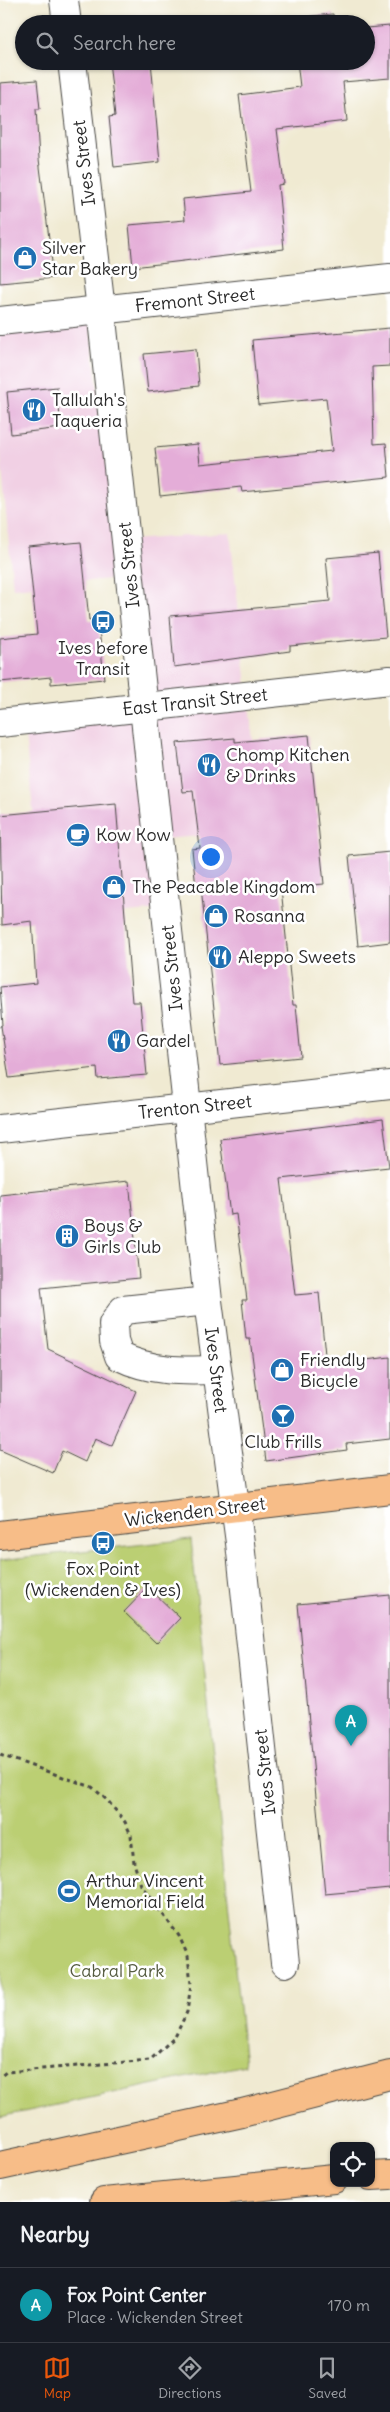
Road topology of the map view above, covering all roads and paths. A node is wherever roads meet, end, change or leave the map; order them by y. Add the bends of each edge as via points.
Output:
1 (64, 0) edge
2 (66, 15) edge
3 (73, 70) edge
4 (390, 278) edge
5 (101, 310) junction
6 (0, 321) edge
7 (390, 680) edge
8 (144, 708) junction
9 (0, 723) edge
10 (390, 1085) edge
11 (187, 1108) junction
12 (0, 1129) edge
13 (208, 1302) junction
14 (216, 1370) junction
15 (390, 1489) edge
16 (236, 1507) junction
17 (0, 1536) edge
18 (0, 1755) edge
19 (285, 1963) dead end
20 (0, 2075) edge
21 (390, 2075) edge
22 (0, 2166) edge
23 (390, 2175) edge
24 (375, 2176) edge
25 (330, 2179) edge
26 (104, 2202) edge

1 - 2 street
3 - 5 street, Ives Street
4 - 5 street, Fremont Street
5 - 6 street, Fremont Street
5 - 8 street, Ives Street
7 - 8 street, East Transit Street
8 - 9 street, East Transit Street
8 - 11 street, Ives Street
10 - 11 street, Trenton Street
11 - 12 street, Trenton Street
11 - 13 street, Ives Street
13 - 14 street, Ives Street
13 - 14 street via 123,1310 113,1324 114,1340 119,1356 136,1364 173,1372
14 - 16 street, Ives Street
15 - 16 main road, Wickenden Street
16 - 17 main road, Wickenden Street
16 - 19 street, Ives Street
18 - 20 path via 92,1787 108,1801 131,1835 134,1863 141,1885 179,1936 188,1956 191,1984 188,2012 175,2038 150,2060
21 - 22 main road via 242,2113
23 - 24 main road
25 - 26 main road

